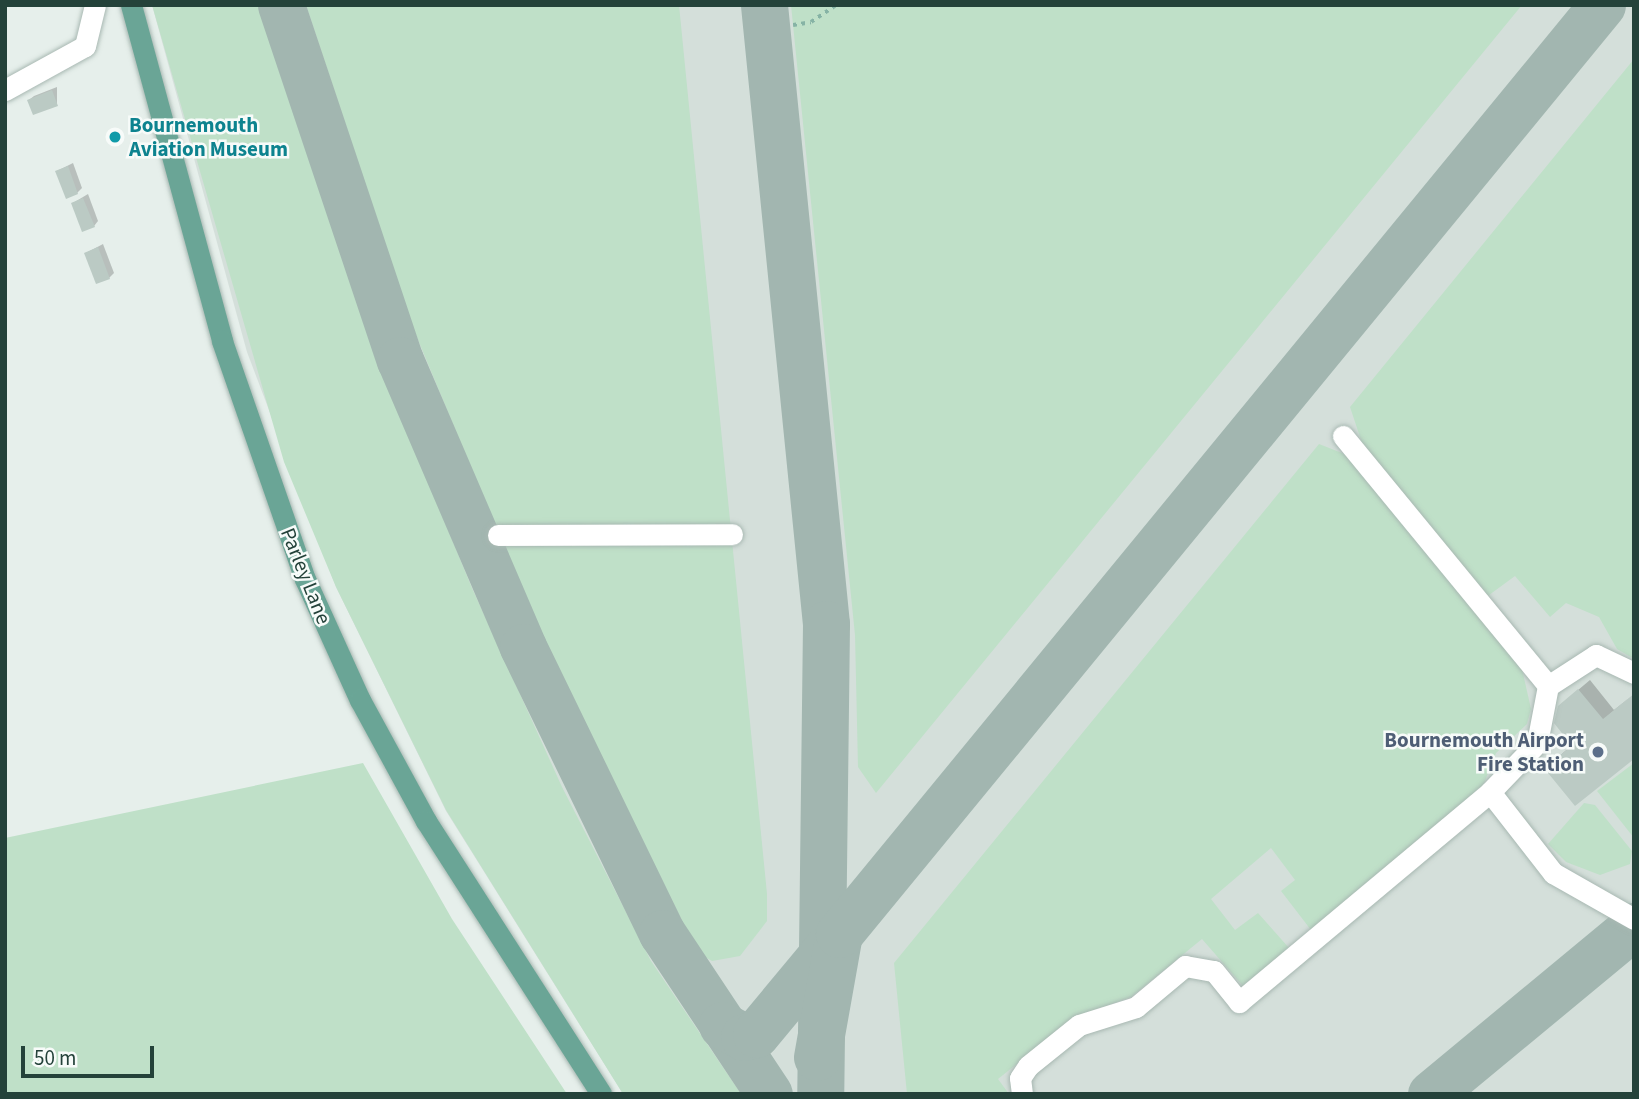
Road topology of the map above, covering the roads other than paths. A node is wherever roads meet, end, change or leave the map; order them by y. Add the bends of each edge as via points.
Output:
1 (95, 5) edge
2 (131, 5) edge
3 (5, 90) edge
4 (1343, 436) dead end
5 (732, 534) dead end
6 (498, 535) dead end
7 (1634, 673) edge
8 (1548, 686) junction
9 (1490, 792) junction
10 (1634, 919) edge
11 (601, 1094) edge
12 (1022, 1094) edge

1 - 3 lane via 85,46
2 - 11 main road, Parley Lane via 222,341 305,579 360,700 426,821
4 - 8 lane
5 - 6 lane
7 - 8 lane via 1596,655
8 - 9 lane via 1537,743
9 - 10 lane via 1553,873
9 - 12 lane via 1239,1002 1214,971 1185,966 1136,1007 1079,1025 1028,1066 1020,1078

